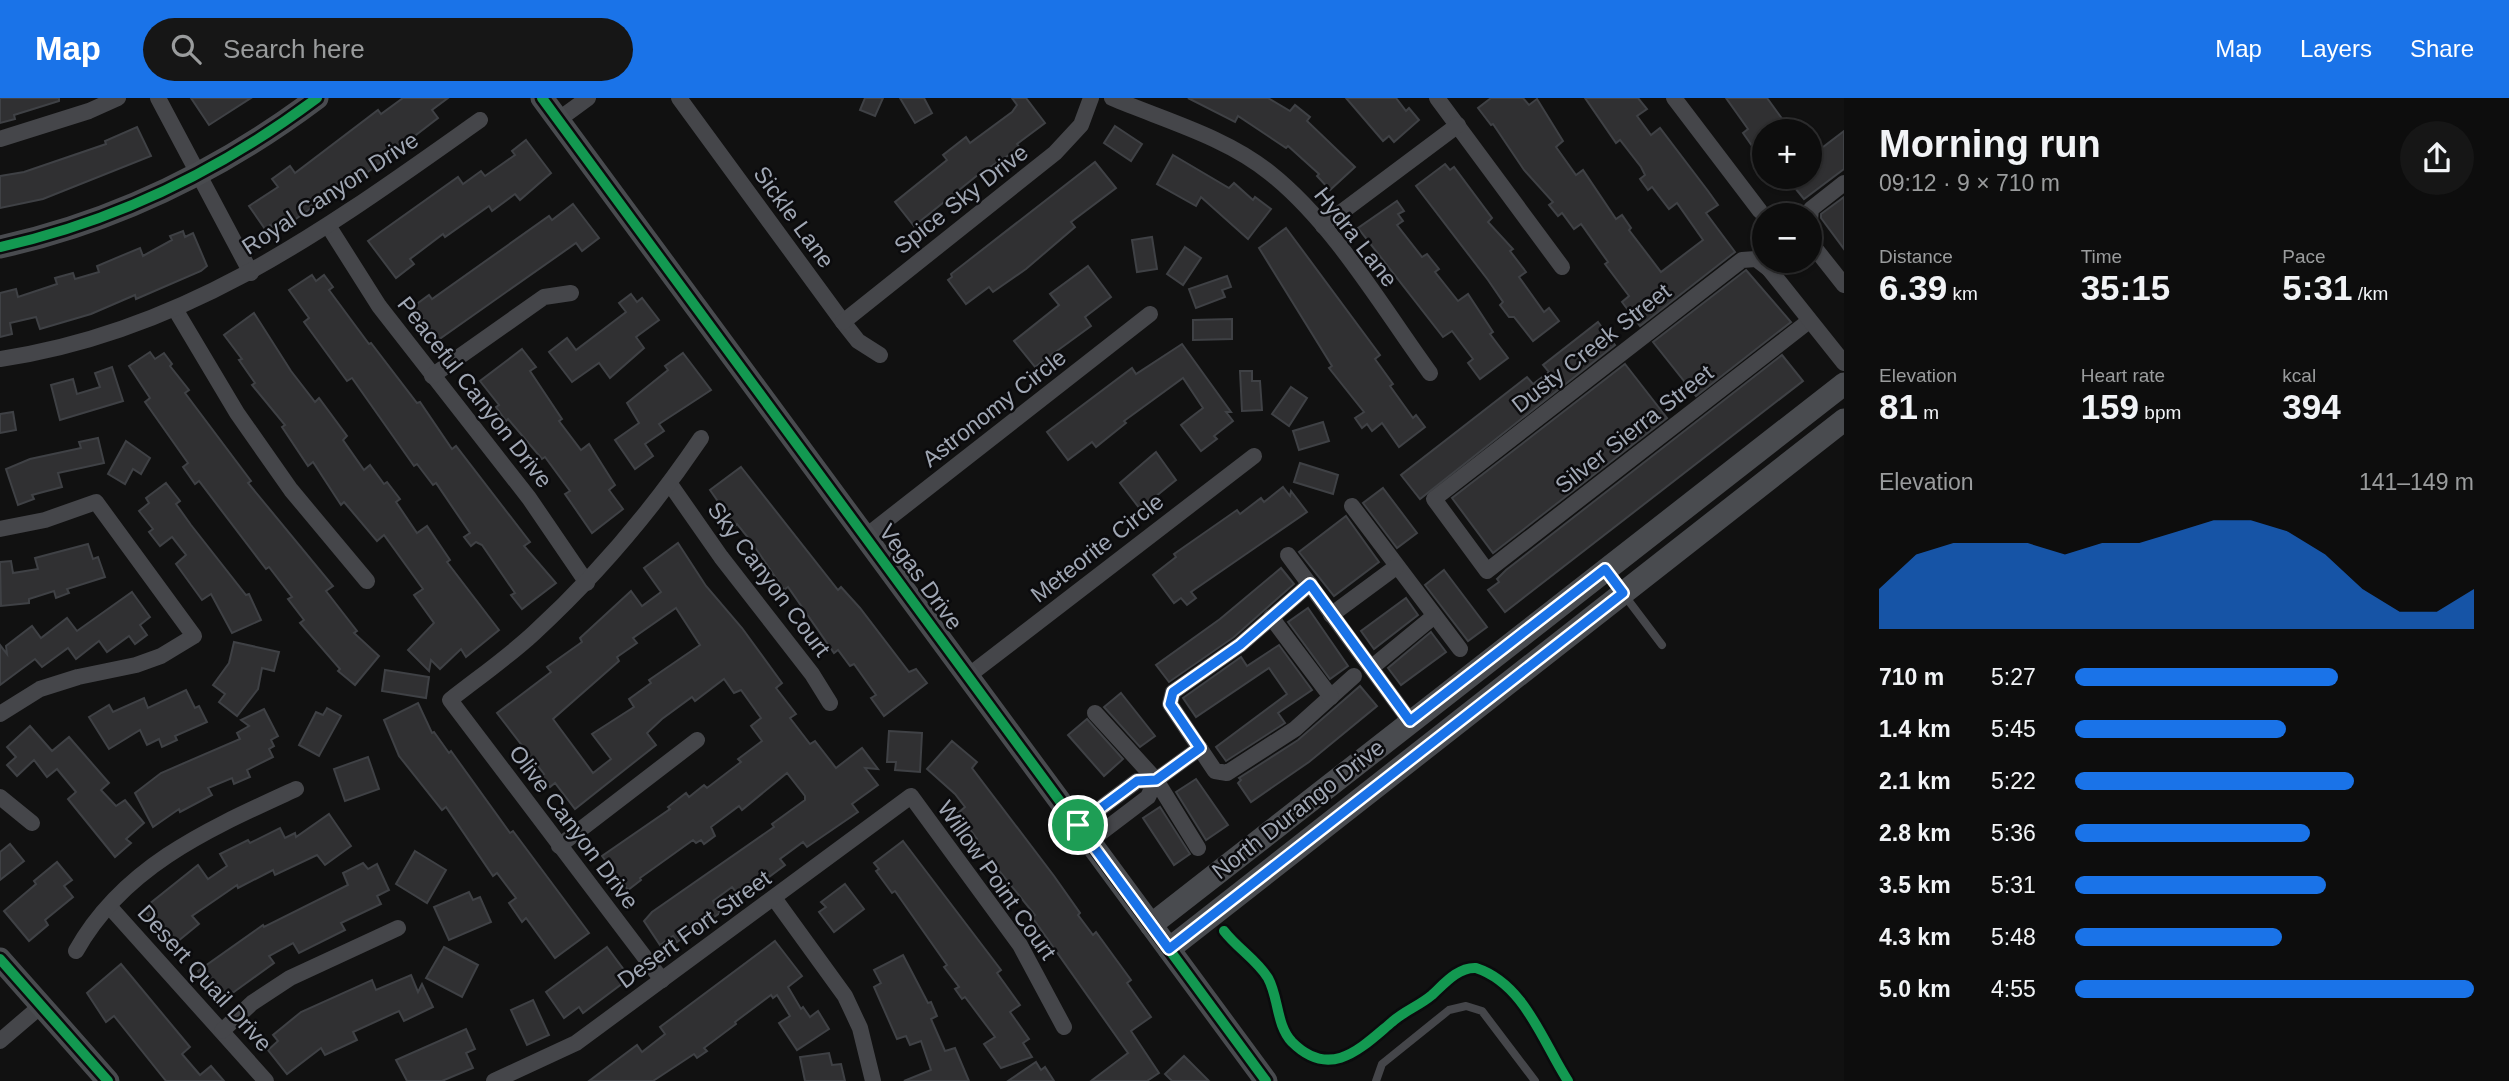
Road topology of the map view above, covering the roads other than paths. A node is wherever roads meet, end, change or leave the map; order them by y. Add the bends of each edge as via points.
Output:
1 (118, 98) edge
2 (158, 98) edge
3 (317, 98) edge
4 (542, 98) edge
5 (588, 98) edge
6 (679, 98) edge
7 (1091, 98) edge
8 (1112, 98) edge
9 (1437, 98) edge
10 (1674, 98) edge
11 (480, 120) dead end
12 (558, 120) junction
13 (1458, 125) junction
14 (0, 139) edge
15 (199, 175) junction
16 (1844, 183) edge
17 (1754, 203) edge
18 (1819, 203) edge
19 (1323, 226) junction
20 (329, 227) junction
21 (0, 247) edge
22 (1822, 257) edge
23 (1752, 259) edge
24 (1562, 267) dead end
25 (251, 273) junction
26 (1779, 273) edge
27 (1844, 285) edge
28 (571, 293) dead end
29 (175, 309) junction
30 (1150, 314) dead end
31 (1809, 321) junction
32 (843, 322) junction
33 (880, 355) dead end
34 (0, 359) edge
35 (1844, 363) edge
36 (1430, 373) dead end
37 (432, 376) junction
38 (1844, 384) edge
39 (1844, 420) edge
40 (701, 438) dead end
41 (1254, 457) dead end
42 (670, 484) junction
43 (1352, 506) dead end
44 (0, 529) edge
45 (865, 537) junction
46 (1288, 555) dead end
47 (1396, 567) junction
48 (1605, 569) junction
49 (1487, 571) joint
50 (367, 581) dead end
51 (587, 583) junction
52 (1310, 584) junction
53 (1623, 593) junction
54 (1331, 615) junction
55 (1270, 617) junction
56 (1433, 617) junction
57 (1662, 645) dead end
58 (1460, 649) dead end
59 (1371, 668) junction
60 (968, 676) junction
61 (1354, 676) dead end
62 (1331, 697) junction
63 (830, 703) dead end
64 (1095, 713) dead end
65 (0, 714) edge
66 (1410, 721) junction
67 (697, 740) dead end
68 (1200, 748) junction
69 (1156, 780) junction
70 (296, 789) dead end
71 (1119, 795) junction
72 (911, 796) joint
73 (0, 797) edge
74 (1130, 811) junction
75 (32, 822) dead end
76 (1084, 833) junction
77 (559, 846) junction
78 (1198, 848) dead end
79 (774, 898) junction
80 (109, 906) junction
81 (1151, 925) junction
82 (398, 929) dead end
83 (1169, 949) junction
84 (76, 951) dead end
85 (0, 959) edge
86 (662, 981) junction
87 (42, 1005) junction
88 (1064, 1027) dead end
89 (222, 1031) junction
90 (0, 1041) edge
91 (108, 1081) edge
92 (266, 1081) edge
93 (494, 1081) edge
94 (873, 1081) edge
95 (1266, 1081) edge
96 (1376, 1081) edge
97 (1535, 1081) edge

1 - 14 street
2 - 15 street
3 - 15 main road via 253,144
4 - 12 main road, Vegas Drive
5 - 12 street
6 - 32 street, Sickle Lane
7 - 32 street, Spice Sky Drive via 1081,125 1055,153
8 - 19 street, Hydra Lane via 1223,144 1269,172
9 - 13 street
10 - 17 street
11 - 20 street, Royal Canyon Drive
12 - 45 main road, Vegas Drive
13 - 19 street
13 - 24 street
15 - 21 main road via 110,216
15 - 25 street
16 - 18 street
19 - 36 street, Hydra Lane
20 - 25 street, Royal Canyon Drive
20 - 37 street, Peaceful Canyon Drive via 379,306
22 - 27 street
23 - 49 street, Dusty Creek Street via 1742,260 1434,499
25 - 29 street, Royal Canyon Drive
26 - 31 street
28 - 37 street via 544,297
29 - 34 street, Royal Canyon Drive via 105,334
29 - 50 street via 268,457
30 - 45 street, Astronomy Circle
31 - 35 street
31 - 49 street, Silver Sierra Street
32 - 33 street, Sickle Lane via 858,341
37 - 51 street, Peaceful Canyon Drive via 529,498
38 - 48 main road, North Durango Drive
39 - 53 main road, North Durango Drive
40 - 42 street
41 - 60 street, Meteorite Circle
42 - 51 street
42 - 63 street, Sky Canyon Court
43 - 47 street
44 - 65 street via 45,520 96,502 194,636 136,665 40,689
45 - 60 main road, Vegas Drive
46 - 52 street
47 - 54 street
47 - 56 street
48 - 53 main road
48 - 66 main road, North Durango Drive
51 - 77 street, Olive Canyon Drive via 532,635 450,700
52 - 54 street
52 - 55 street
53 - 57 lane
53 - 83 main road, North Durango Drive
54 - 59 street
55 - 62 street
55 - 68 street via 1240,645 1173,692 1170,704
56 - 58 street
56 - 59 street
59 - 66 street
60 - 76 main road, Vegas Drive
61 - 62 street
62 - 68 street via 1268,749 1227,773 1215,771
64 - 69 street
66 - 81 main road, North Durango Drive
67 - 77 street
68 - 69 street
69 - 71 street via 1137,781
69 - 74 street via 1148,797
69 - 78 street
70 - 80 street via 196,835 158,860
71 - 74 lane
71 - 76 street
72 - 79 street, Desert Fort Street
72 - 88 street, Willow Point Court via 1020,945
73 - 75 street
74 - 76 street
76 - 81 main road, Vegas Drive
77 - 86 street, Olive Canyon Drive
79 - 86 street, Desert Fort Street
79 - 94 street via 845,996 860,1028
80 - 84 street
80 - 89 street, Desert Quail Drive
81 - 83 main road, Vegas Drive
82 - 89 street via 290,978 252,1003
83 - 95 main road, Vegas Drive
85 - 87 main road
86 - 93 street, Desert Fort Street via 576,1043
87 - 90 street
87 - 91 main road
89 - 92 street, Desert Quail Drive
96 - 97 lane via 1382,1064 1450,1010 1466,1006 1482,1011

